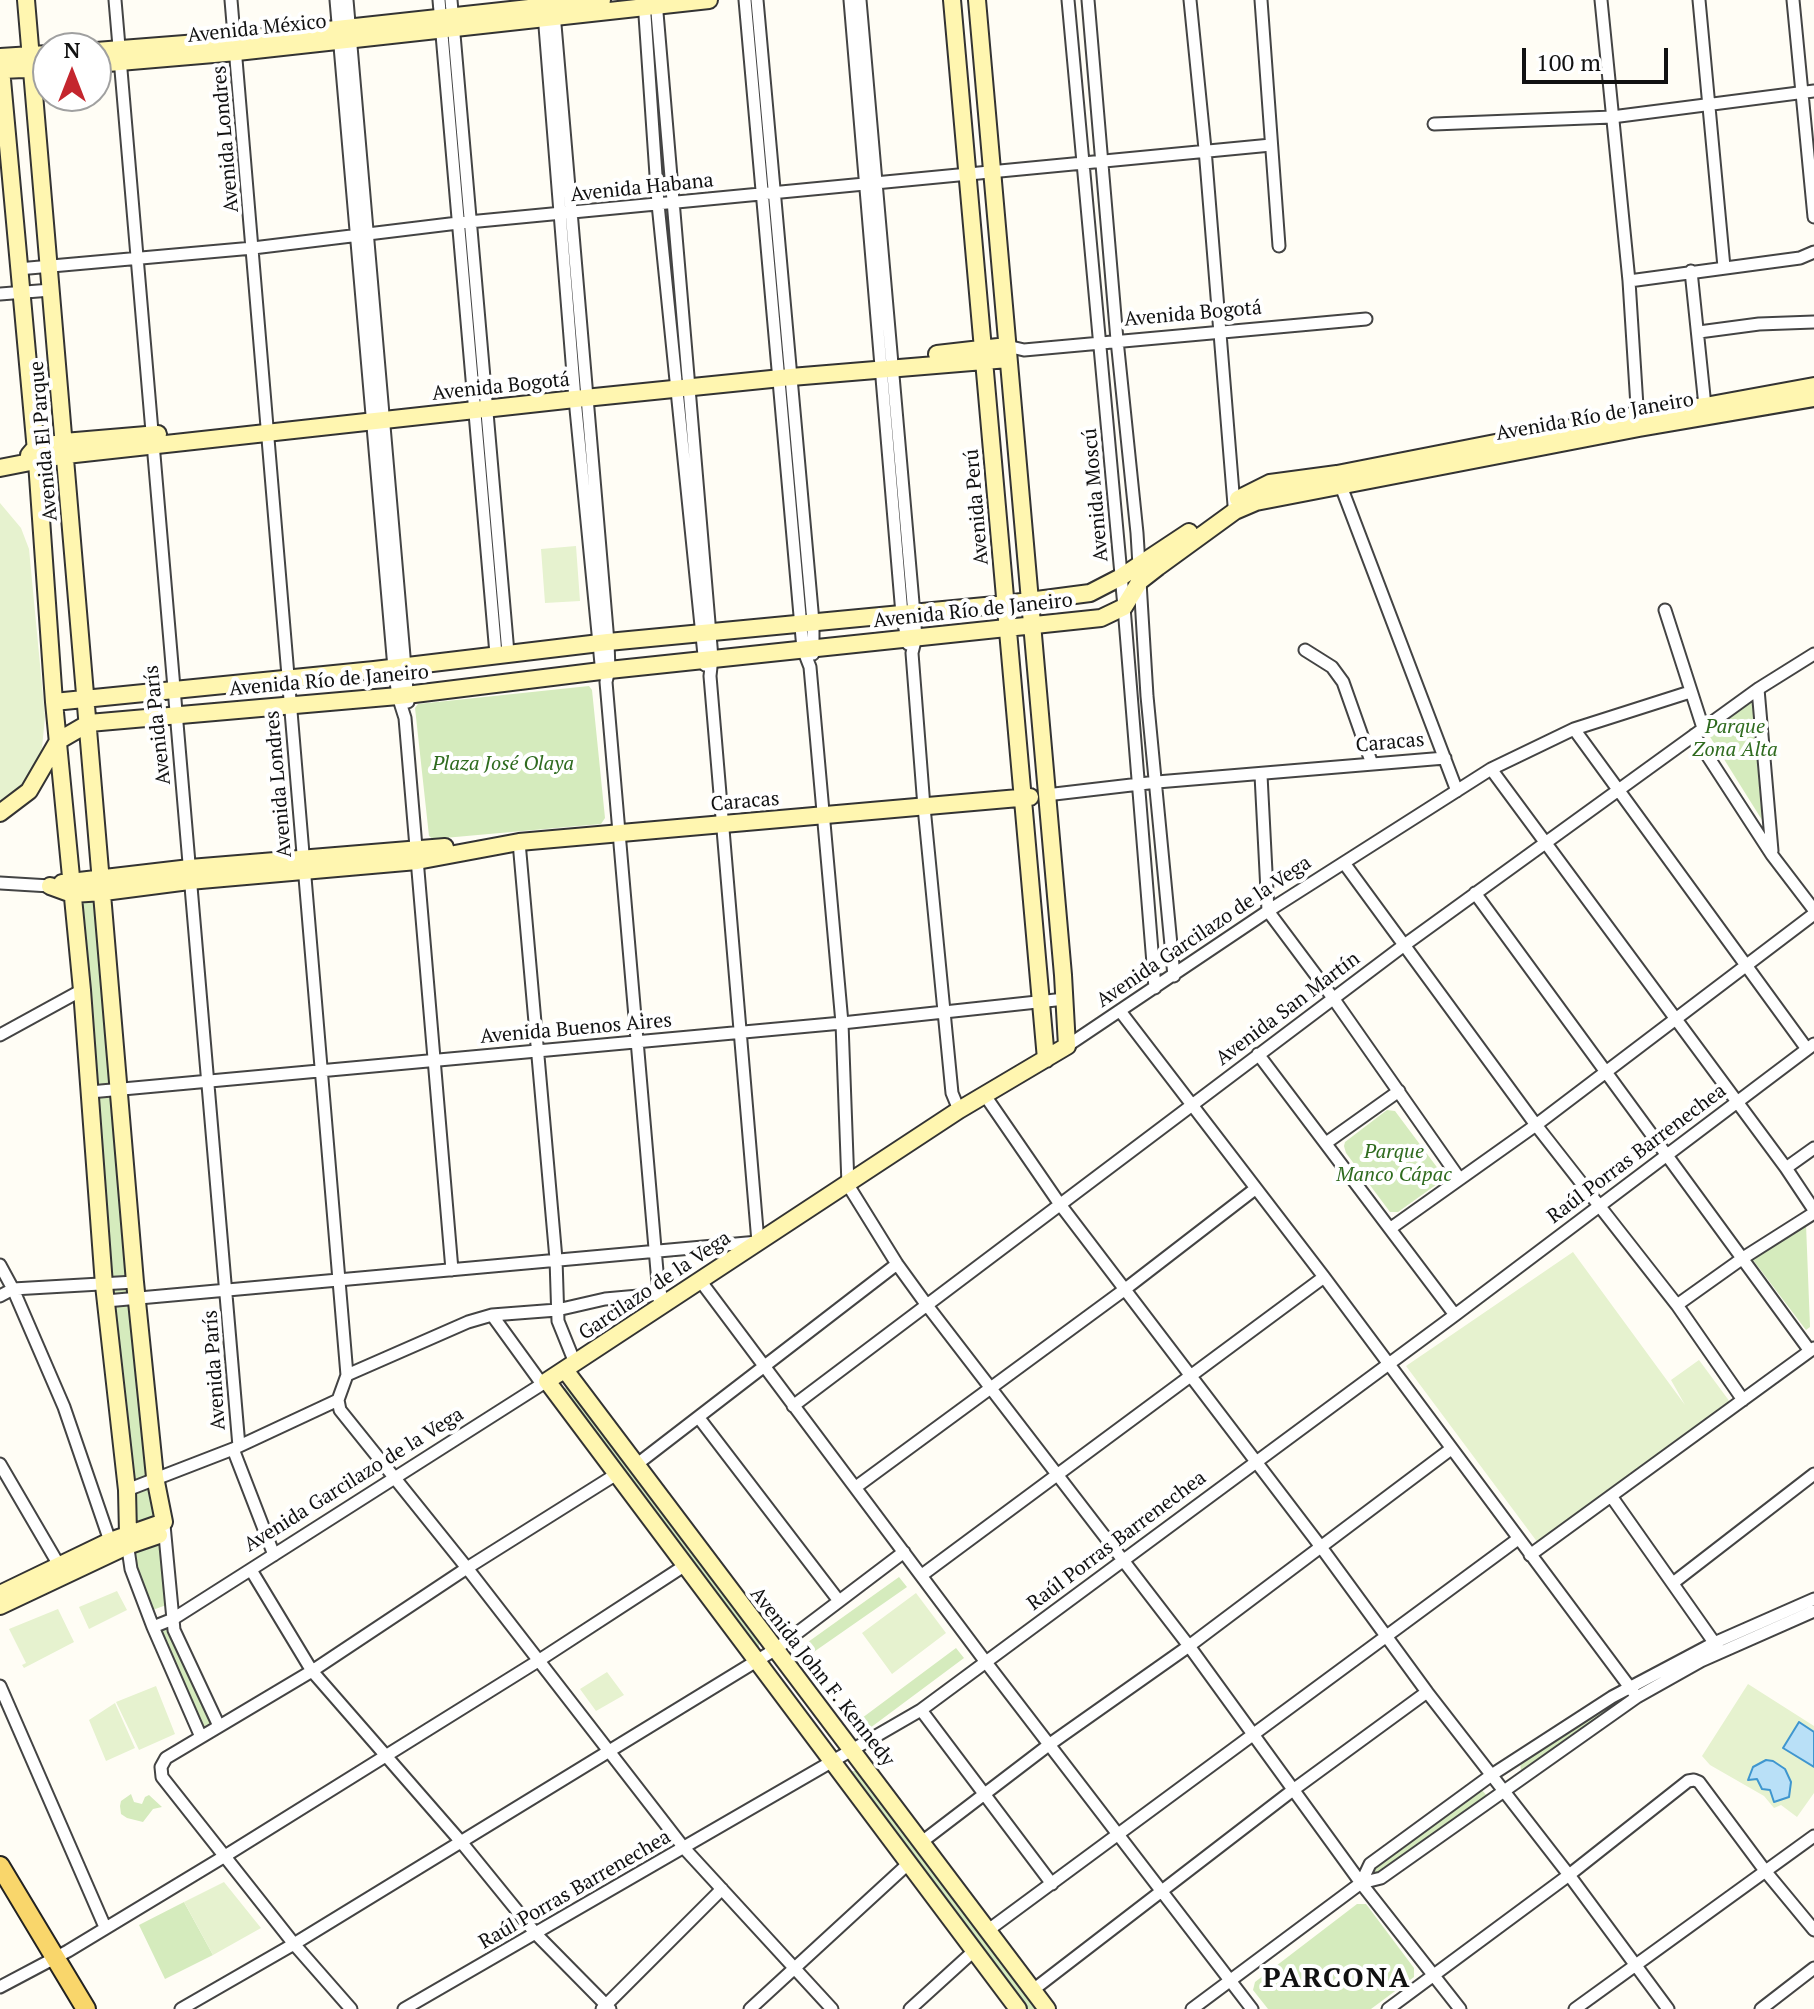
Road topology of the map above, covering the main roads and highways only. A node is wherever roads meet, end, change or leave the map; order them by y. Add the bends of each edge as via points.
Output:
1 (0, 1866) edge
2 (86, 2009) edge

1 - 2 main road

